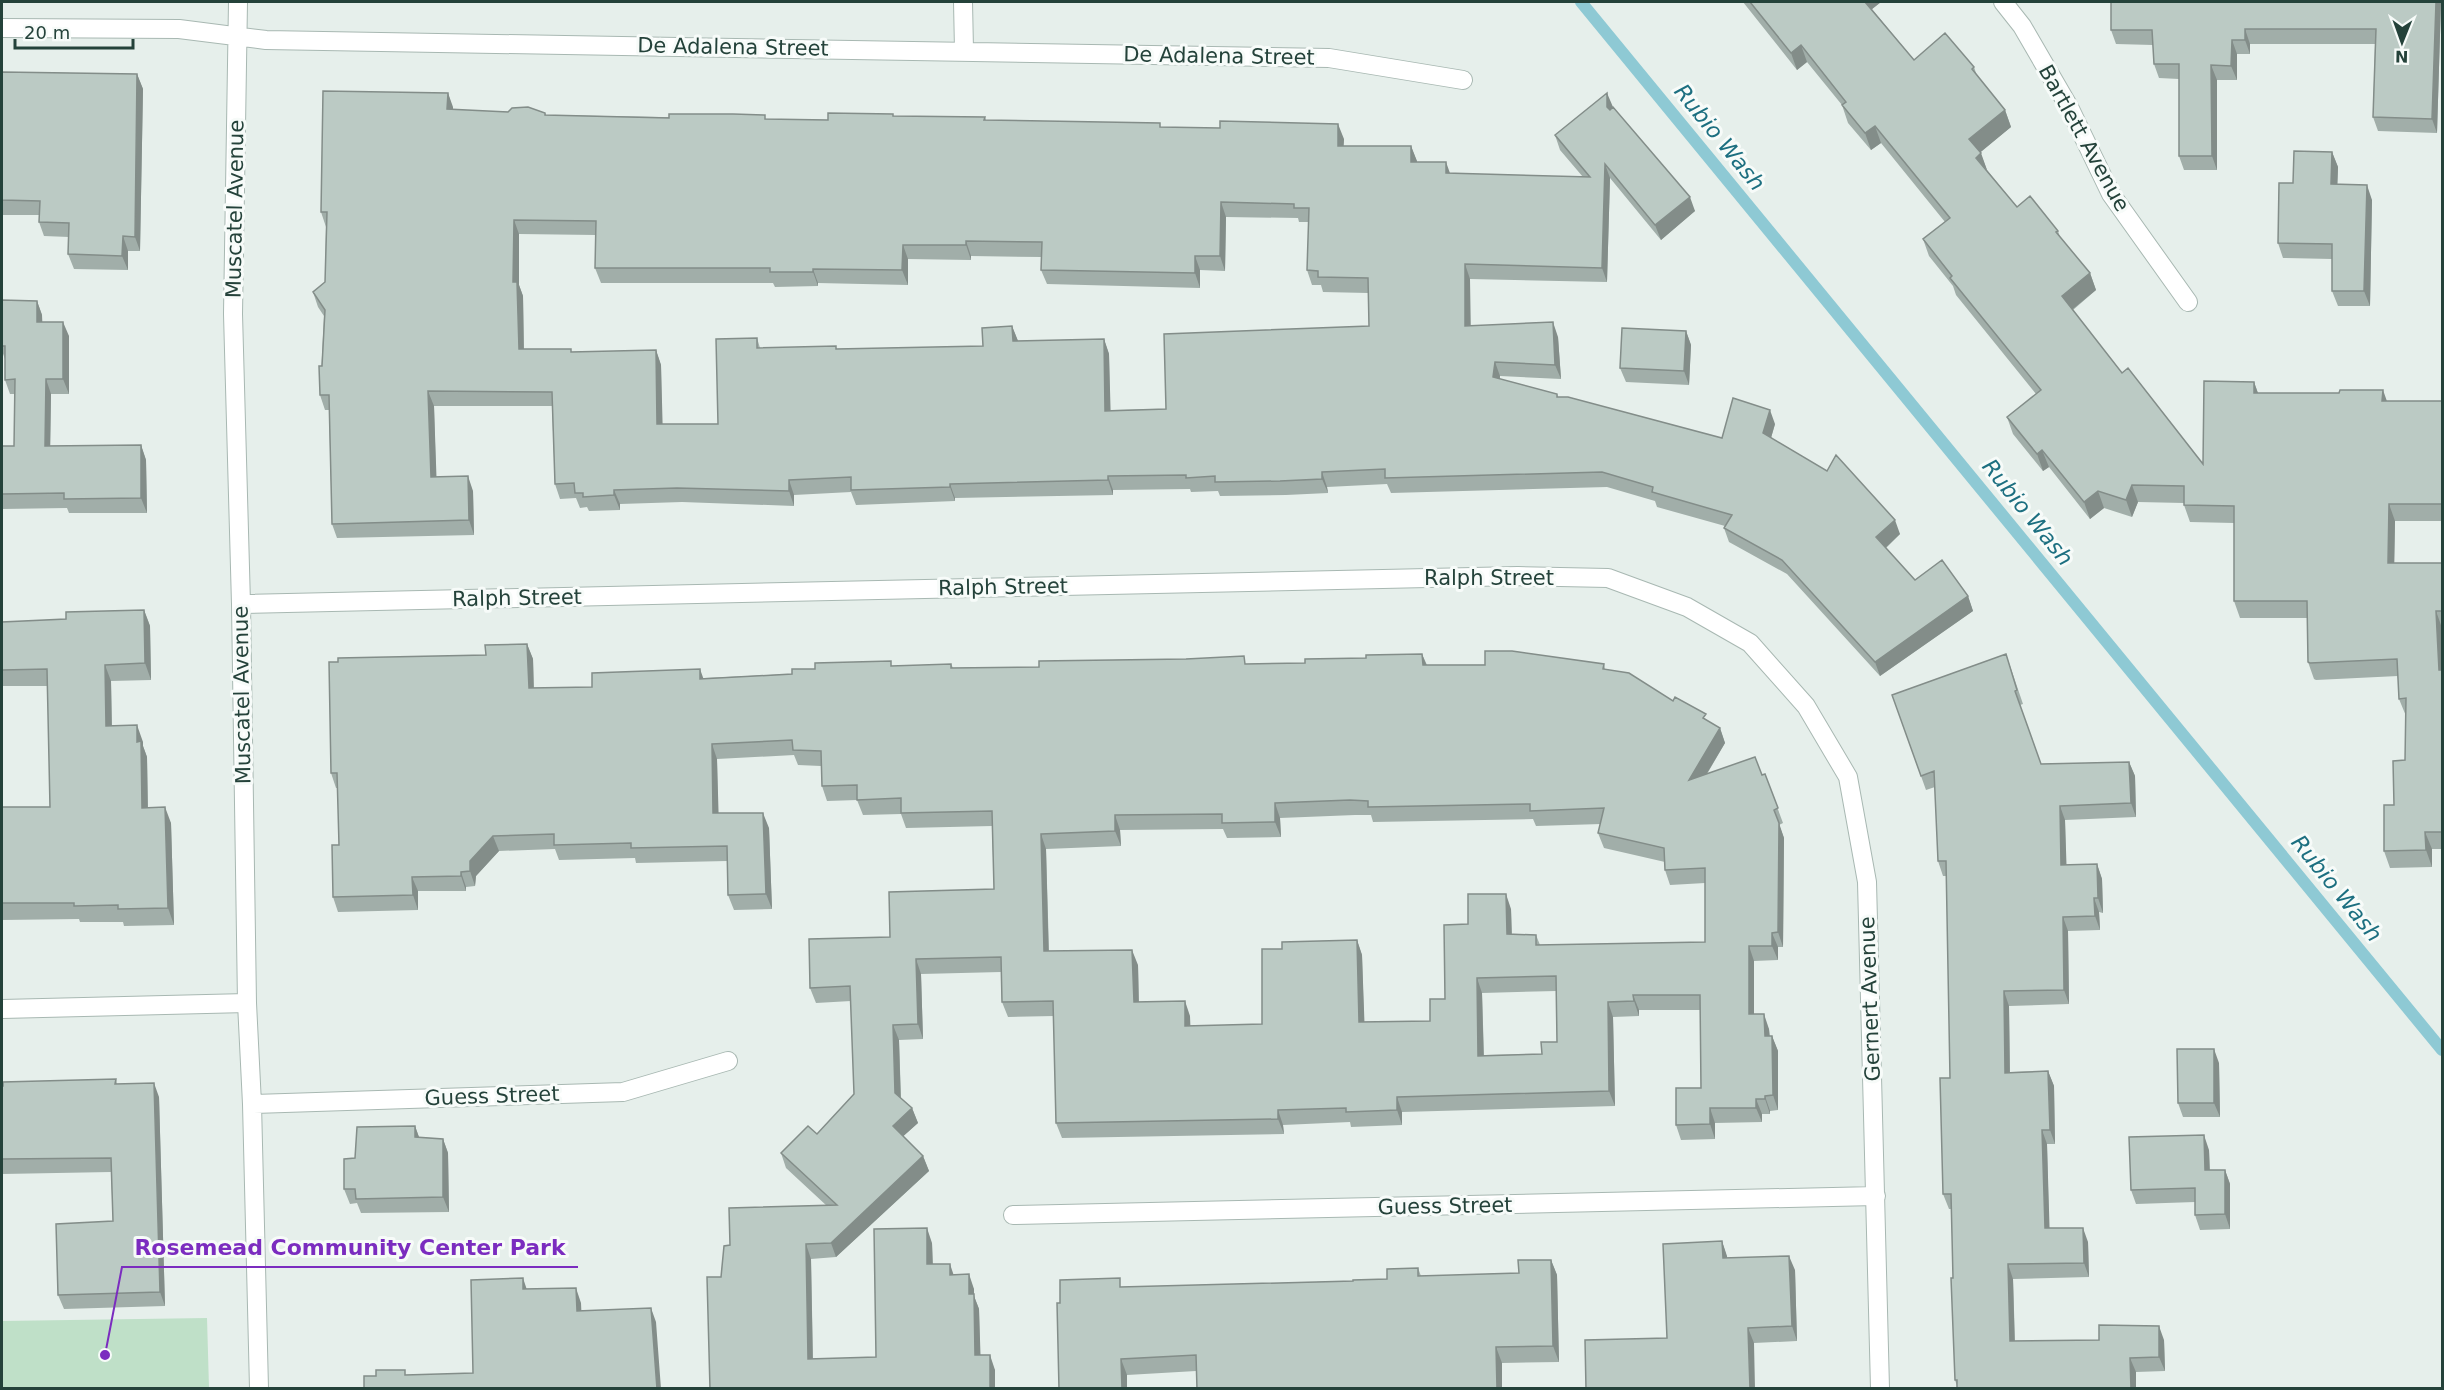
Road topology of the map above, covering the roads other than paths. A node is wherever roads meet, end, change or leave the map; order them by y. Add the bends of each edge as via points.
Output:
1 (238, 2) edge
2 (963, 2) edge
3 (2003, 2) edge
4 (2, 27) edge
5 (237, 36) junction
6 (963, 50) junction
7 (1463, 81) dead end
8 (2188, 302) dead end
9 (241, 604) junction
10 (1750, 644) joint
11 (247, 1003) junction
12 (2, 1009) edge
13 (728, 1060) dead end
14 (252, 1104) junction
15 (1876, 1196) junction
16 (1013, 1215) dead end
17 (260, 1389) edge
18 (1880, 1389) edge

1 - 5 street, Muscatel Avenue
2 - 6 street
3 - 8 street, Bartlett Avenue via 2022,26 2069,107 2111,194
4 - 5 street, De Adalena Street via 178,29
5 - 6 street, De Adalena Street via 266,40
5 - 9 street, Muscatel Avenue via 233,314
6 - 7 street, De Adalena Street via 1329,58
9 - 10 street, Ralph Street via 1506,576 1608,578 1687,607
9 - 11 street, Muscatel Avenue
10 - 15 street, Gernert Avenue via 1806,706 1848,777 1867,882
11 - 12 street
11 - 14 street, Muscatel Avenue
13 - 14 street, Guess Street via 623,1092
14 - 17 street, Muscatel Avenue
15 - 16 street, Guess Street
15 - 18 street, Gernert Avenue

